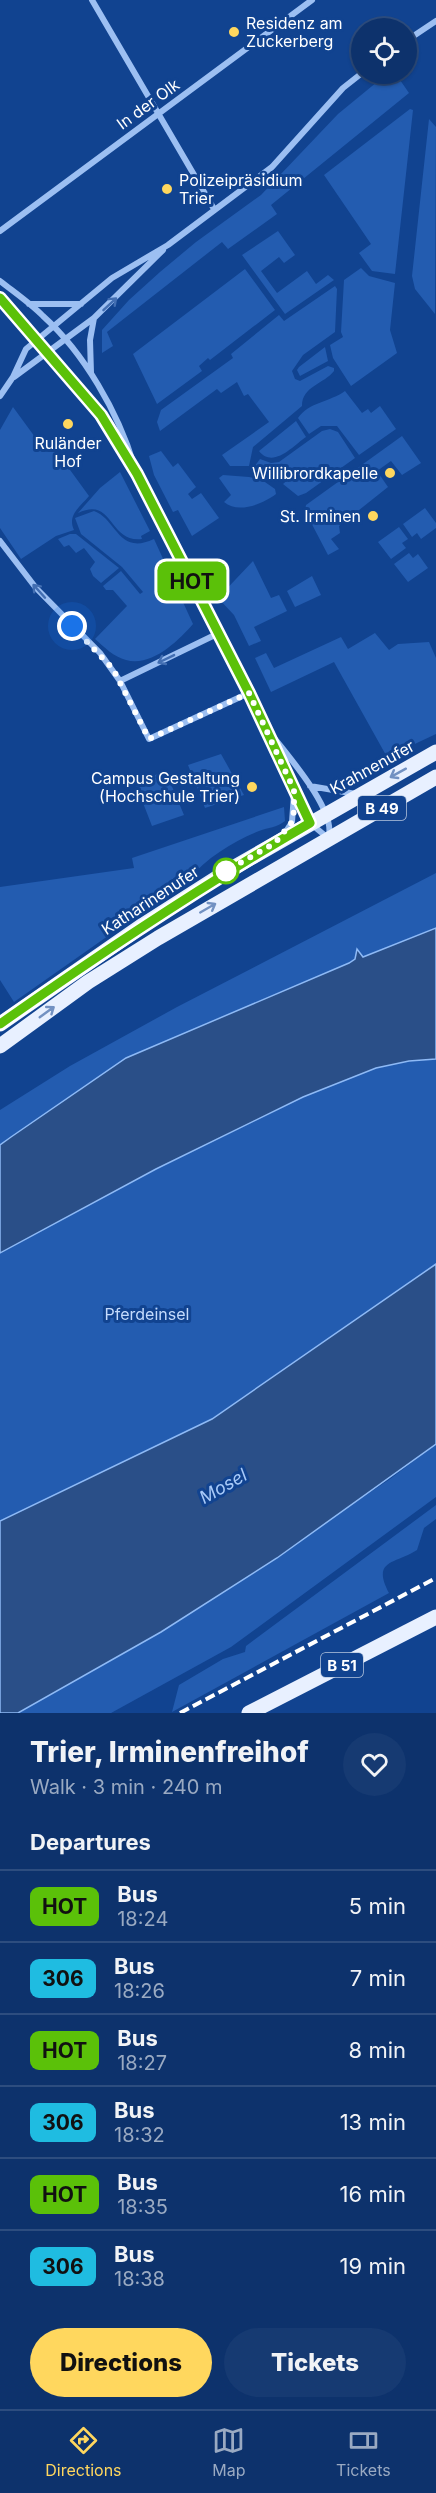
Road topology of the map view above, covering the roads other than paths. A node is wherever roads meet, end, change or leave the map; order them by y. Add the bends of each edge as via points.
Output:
1 (92, 0) edge
2 (312, 0) edge
3 (436, 21) edge
4 (417, 34) edge
5 (351, 83) edge
6 (158, 114) junction
7 (214, 208) junction
8 (0, 231) edge
9 (168, 244) junction
10 (0, 281) edge
11 (0, 298) edge
12 (29, 304) junction
13 (82, 304) junction
14 (94, 318) junction
15 (54, 327) junction
16 (37, 340) junction
17 (65, 341) junction
18 (49, 353) junction
19 (91, 374) junction
20 (13, 377) junction
21 (0, 396) edge
22 (137, 474) junction
23 (0, 542) edge
24 (219, 633) junction
25 (120, 681) junction
26 (249, 693) junction
27 (267, 729) junction
28 (436, 752) edge
29 (436, 777) edge
30 (310, 786) junction
31 (294, 790) junction
32 (360, 794) junction
33 (325, 814) junction
34 (310, 823) junction
35 (328, 838) junction
36 (275, 843) junction
37 (0, 1024) edge
38 (0, 1046) edge
39 (436, 1617) edge
40 (249, 1713) edge

1 - 6 street
2 - 6 street, In der Olk
3 - 4 street
5 - 7 street via 282,158
6 - 7 street
6 - 8 street, In der Olk
7 - 9 street
9 - 13 street via 112,278
14 -> 9 street
10 - 12 street
11 - 16 street
12 - 13 street
12 - 15 street
13 - 15 street
14 - 17 street
14 - 19 street
15 - 16 street
15 - 17 street
16 - 18 street
16 - 20 street via 26,349
17 - 18 street
17 - 19 street
18 - 20 street
18 - 22 street via 101,415
19 - 22 street via 128,444
20 - 21 street
22 - 24 street
25 -> 23 street via 100,653 36,588
24 -> 25 street
24 - 26 street
25 - 26 street via 149,739
26 - 27 street
27 - 30 street
27 - 31 street
28 -> 32 main road, Krahnenufer / B 49
29 - 35 main road, B 49
30 - 32 street
30 - 33 street
31 - 34 street
31 - 36 street via 292,822
32 - 33 main road, Krahnenufer / B 49
33 - 34 main road, Katharinenufer / B 49
33 - 35 street
34 - 35 street
34 - 36 main road, Katharinenufer / B 49
38 -> 35 main road, B 49 via 88,982
36 - 37 main road, Katharinenufer / B 49 via 143,925
39 - 40 main road, B 51

